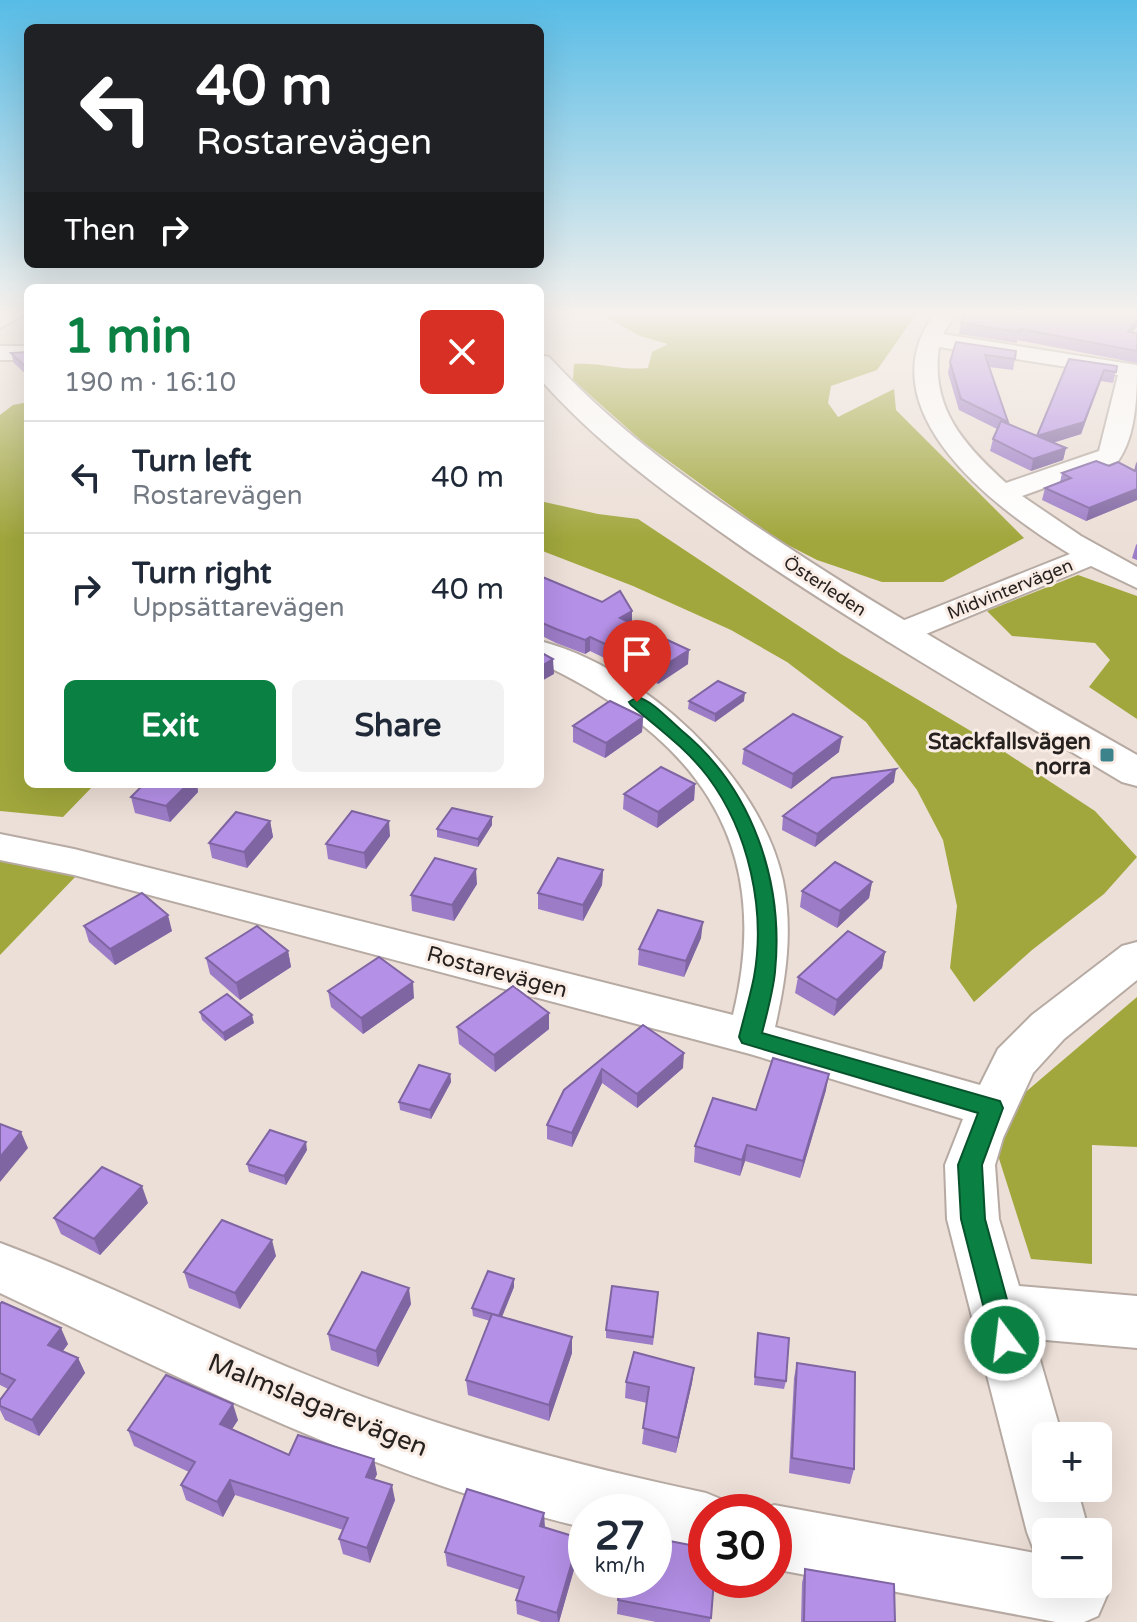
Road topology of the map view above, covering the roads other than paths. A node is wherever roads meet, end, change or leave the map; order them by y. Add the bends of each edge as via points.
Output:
1 (564, 389) edge
2 (926, 389) edge
3 (1129, 389) edge
4 (1002, 494) junction
5 (1091, 556) junction
6 (1137, 579) edge
7 (898, 634) junction
8 (544, 653) edge
9 (1137, 773) edge
10 (0, 847) edge
11 (1137, 957) edge
12 (750, 1037) junction
13 (991, 1108) junction
14 (0, 1267) edge
15 (997, 1310) junction
16 (1137, 1322) edge
17 (1032, 1437) edge
18 (576, 1494) edge
19 (792, 1541) edge
20 (1077, 1600) edge

1 - 7 main road, Österleden via 688,494
2 - 4 street, Midvintervägen via 938,419 964,456
3 - 4 street via 1109,456
4 - 5 street, Midvintervägen
5 - 6 street
5 - 7 street, Midvintervägen
7 - 9 main road, Österleden
8 - 12 street via 615,686 651,712 714,773 733,803 763,883 768,927 765,975
10 - 12 street, Rostarevägen
11 - 13 street via 1048,1027 1015,1062
12 - 13 street, Rostarevägen
13 - 15 street via 970,1165 973,1219
14 - 18 street, Malmslagarevägen via 308,1404 424,1448
15 - 16 street
15 - 17 street
19 - 20 street

